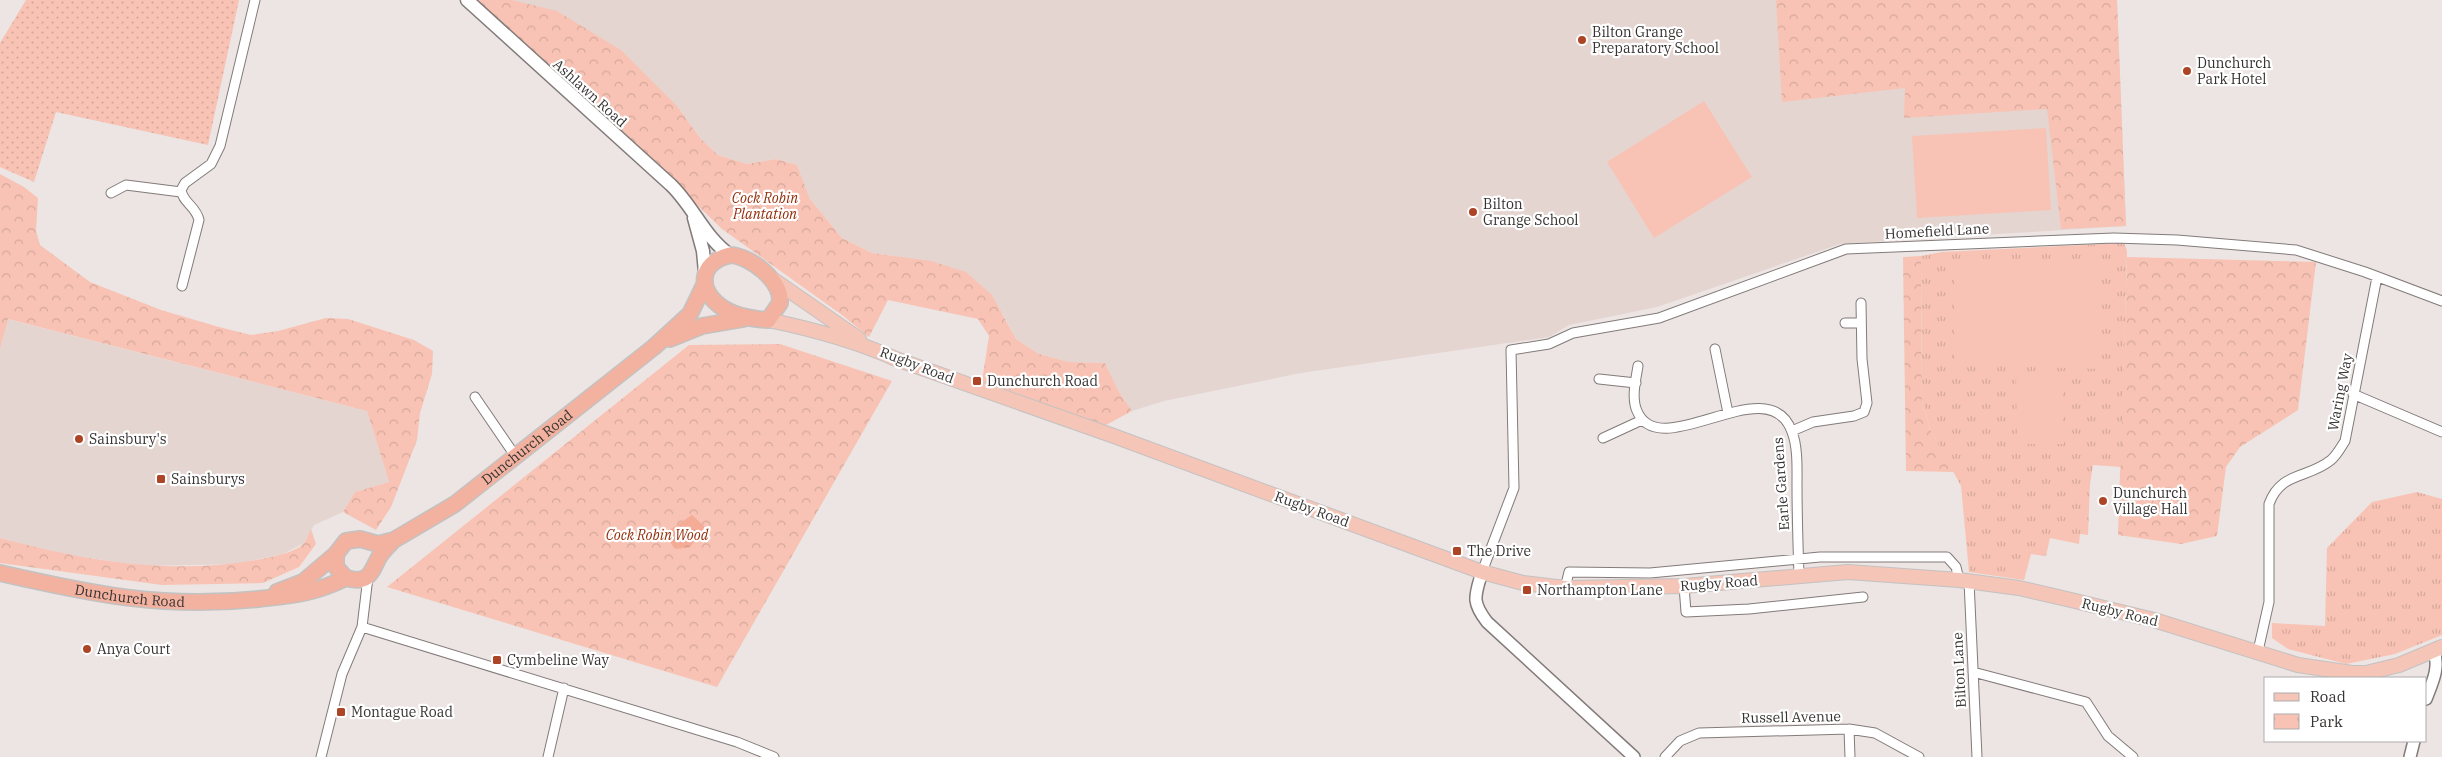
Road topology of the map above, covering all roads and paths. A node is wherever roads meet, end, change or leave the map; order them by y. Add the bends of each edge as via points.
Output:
1 (255, 0) edge
2 (467, 0) edge
3 (181, 192) junction
4 (110, 193) dead end
5 (692, 210) junction
6 (730, 255) junction
7 (705, 277) junction
8 (2377, 277) junction
9 (771, 278) junction
10 (182, 286) dead end
11 (2442, 301) edge
12 (1861, 303) dead end
13 (750, 318) junction
14 (768, 320) junction
15 (1845, 323) dead end
16 (1861, 323) junction
17 (654, 347) junction
18 (870, 347) junction
19 (1716, 349) dead end
20 (1638, 366) dead end
21 (1599, 378) dead end
22 (1636, 383) junction
23 (2353, 394) junction
24 (475, 397) dead end
25 (1728, 413) junction
26 (1642, 420) junction
27 (1792, 431) junction
28 (2442, 432) edge
29 (1603, 438) dead end
30 (516, 457) junction
31 (394, 540) junction
32 (369, 543) junction
33 (336, 554) junction
34 (1820, 557) junction
35 (1798, 559) junction
36 (377, 561) junction
37 (1482, 572) junction
38 (0, 573) edge
39 (1822, 574) junction
40 (1799, 576) junction
41 (356, 578) junction
42 (1964, 580) junction
43 (1684, 586) junction
44 (1565, 588) junction
45 (1863, 597) dead end
46 (262, 598) junction
47 (362, 627) junction
48 (2258, 652) junction
49 (2439, 654) edge
50 (1974, 672) junction
51 (564, 688) junction
52 (2427, 696) edge
53 (1849, 730) junction
54 (2414, 742) edge
55 (321, 757) edge
56 (548, 757) edge
57 (774, 757) edge
58 (1634, 757) edge
59 (1665, 757) edge
60 (1850, 757) edge
61 (1920, 757) edge
62 (1977, 757) edge
63 (2133, 757) edge
64 (2410, 757) edge

1 - 3 street via 220,146 211,164 185,183
2 - 5 main road, Ashlawn Road via 685,199
3 - 4 street via 126,185
3 - 10 street via 197,211 199,220
5 - 6 main road, Ashlawn Road via 716,244
5 - 7 main road, Ashlawn Road via 703,250
6 - 7 highway via 714,261
6 - 9 highway via 742,258
7 - 13 highway via 716,303
7 - 17 highway, Dunchurch Road via 690,314
8 - 11 street, Homefield Lane
8 - 23 street, Waring Way
8 - 37 street, Homefield Lane via 2296,250 2177,240 2040,240 1846,249 1659,318 1572,333 1548,344 1511,350 1514,488
9 - 14 highway via 778,288 780,303
9 - 18 main road
12 - 16 street
13 - 14 highway
13 - 17 highway, Dunchurch Road via 691,329
14 - 18 main road via 831,334
15 - 16 street
16 - 27 street via 1867,402 1864,412 1812,422
17 - 30 highway, Dunchurch Road
18 - 37 main road, Rugby Road
19 - 25 street
20 - 22 street
21 - 22 street
22 - 26 street via 1636,411
23 - 28 street
23 - 48 street, Waring Way via 2345,441 2340,449 2330,460 2283,482 2269,504 2269,602
24 - 30 street
25 - 26 street, Earle Gardens via 1686,427 1660,427
25 - 27 street, Earle Gardens via 1763,407 1780,414
26 - 29 street
27 - 35 street, Earle Gardens
30 - 31 highway, Dunchurch Road via 456,504
31 - 32 highway, Dunchurch Road
31 - 36 highway, Dunchurch Road
32 - 33 highway, Dunchurch Road via 360,539 346,541
32 - 36 highway via 374,548
33 - 41 highway via 336,567
33 - 46 highway, Dunchurch Road via 304,582
34 - 35 street
34 - 39 street
34 - 42 street via 1947,557
35 - 40 street, Earle Gardens
35 - 44 street via 1650,573 1568,572
36 - 41 highway, Dunchurch Road via 375,568
37 - 44 main road, Rugby Road via 1523,583
37 - 58 street via 1476,608 1487,622
38 - 46 highway, Dunchurch Road via 90,594 150,601 202,603
39 - 40 main road, Rugby Road
39 - 42 main road, Rugby Road via 1848,572
40 - 43 main road, Rugby Road
41 - 46 highway, Dunchurch Road via 293,596
41 - 47 street via 364,595
42 - 48 main road, Rugby Road via 2019,588 2154,620
42 - 50 street, Bilton Lane
43 - 44 main road, Rugby Road
43 - 45 street via 1681,613
47 - 51 street
47 - 55 street via 342,674
48 - 49 main road, Rugby Road via 2298,665 2352,673 2366,673
49 - 52 street
50 - 62 street, Bilton Lane
50 - 63 street via 2086,702 2108,736
51 - 56 street
51 - 57 street via 737,742
53 - 59 street, Russell Avenue via 1699,733 1680,741
53 - 60 street
53 - 61 street, Russell Avenue via 1875,733
54 - 64 street

